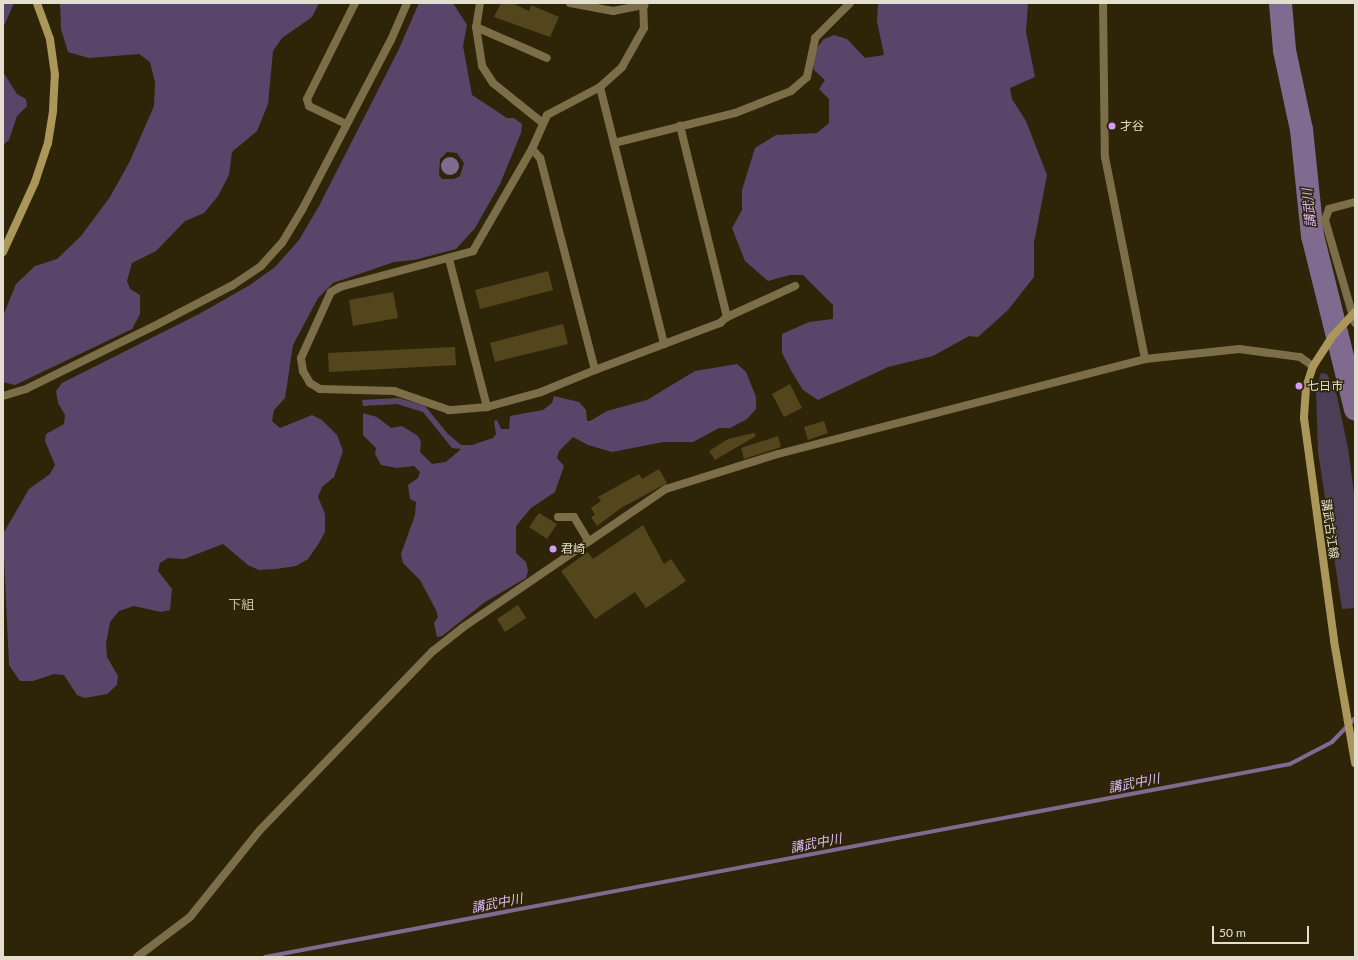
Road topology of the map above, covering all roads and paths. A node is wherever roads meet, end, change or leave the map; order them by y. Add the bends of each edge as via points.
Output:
1 (37, 3) edge
2 (354, 3) edge
3 (407, 3) edge
4 (480, 3) edge
5 (570, 3) edge
6 (850, 3) edge
7 (1103, 3) edge
8 (644, 4) edge
9 (476, 27) junction
10 (547, 58) dead end
11 (600, 87) junction
12 (543, 123) junction
13 (346, 124) junction
14 (680, 126) junction
15 (614, 143) junction
16 (532, 150) junction
17 (1355, 202) edge
18 (3, 252) edge
19 (449, 259) junction
20 (795, 286) dead end
21 (727, 317) junction
22 (1353, 317) edge
23 (664, 344) junction
24 (1145, 359) junction
25 (1313, 366) junction
26 (595, 370) junction
27 (3, 396) edge
28 (487, 407) junction
29 (558, 517) dead end
30 (588, 540) junction
31 (1355, 763) edge
32 (137, 957) edge

1 - 18 main road via 50,39 54,75 53,110 48,143 35,182
2 - 13 street via 307,99 309,106
3 - 13 street via 391,40
4 - 9 street
5 - 8 street via 607,11
6 - 14 street via 815,38 810,71 802,85 755,107
7 - 24 street via 1105,157
8 - 11 street via 644,28 634,49 622,67
9 - 10 street
9 - 12 street via 478,52 487,75
11 - 12 street via 557,108
11 - 15 street
12 - 16 street
13 - 27 street via 302,210 282,243 261,266 233,285 160,323 26,389
14 - 15 street
14 - 21 street
15 - 23 street
16 - 19 street via 480,243 473,251
16 - 26 street via 540,158
17 - 22 street via 1329,209 1325,220 1328,240
19 - 28 street
19 - 28 street via 340,287 331,292 301,358 303,371 310,383 320,389 394,391 449,410
20 - 21 street
21 - 23 street via 720,323
22 - 25 main road, 講武古江線 via 1321,352
23 - 26 street
24 - 25 street via 1239,349 1300,357
24 - 30 street via 778,454 666,489
25 - 31 main road, 講武古江線 via 1305,399 1304,432
26 - 28 street via 541,392
29 - 30 street via 574,517
30 - 32 street via 433,651 260,830 190,917

